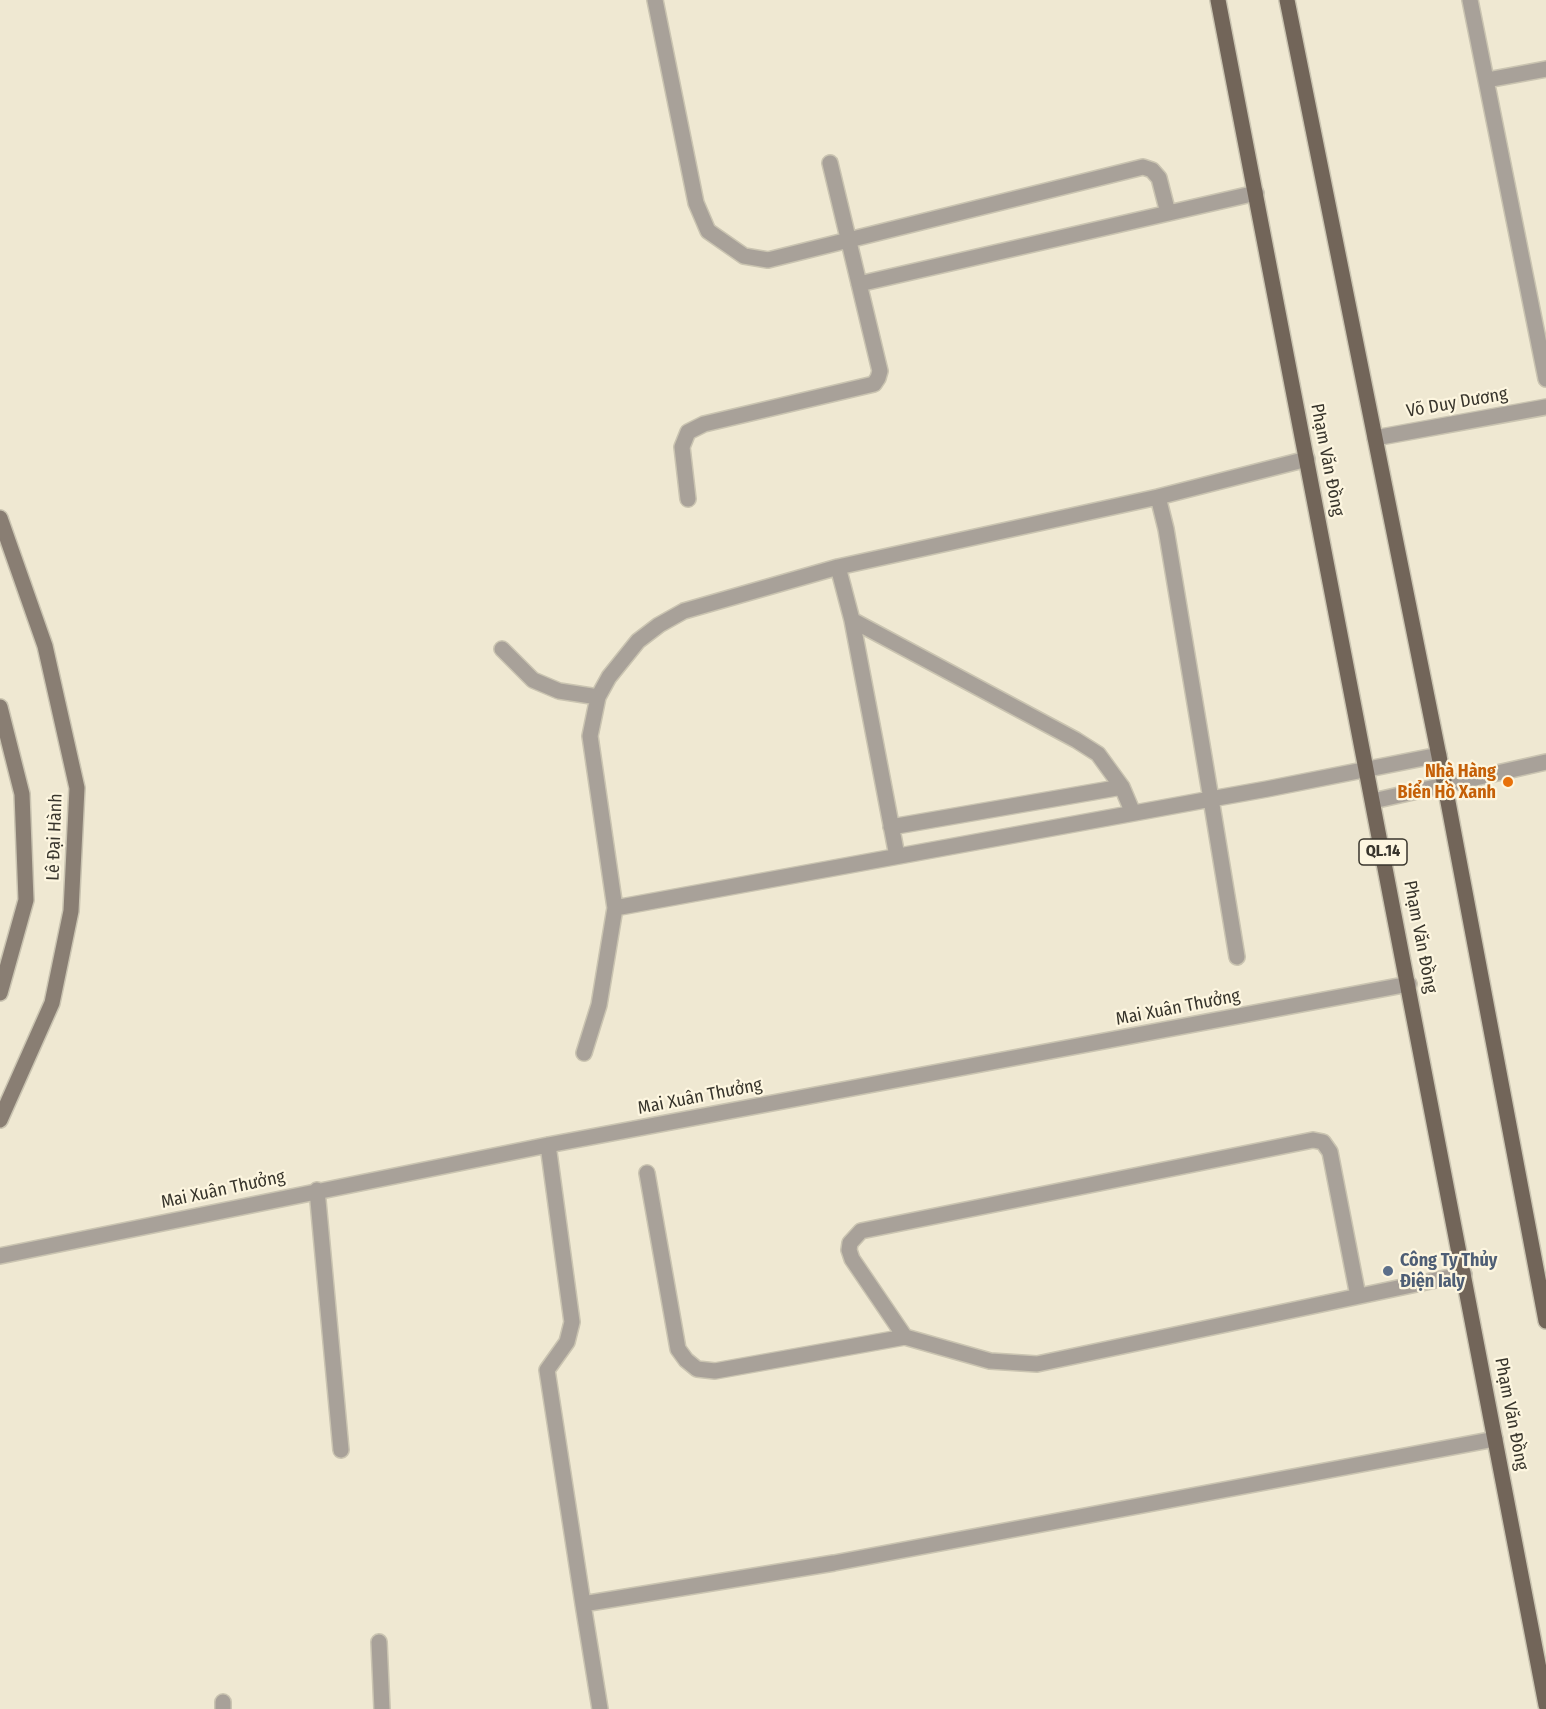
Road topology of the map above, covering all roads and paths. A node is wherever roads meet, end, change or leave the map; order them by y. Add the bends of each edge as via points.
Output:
1 (655, 0) edge
2 (1218, 0) edge
3 (1287, 0) edge
4 (1470, 0) edge
5 (1546, 69) edge
6 (1487, 80) junction
7 (830, 163) dead end
8 (1256, 193) junction
9 (1168, 213) junction
10 (849, 241) junction
11 (859, 284) junction
12 (1546, 379) edge
13 (1546, 407) edge
14 (1375, 438) junction
15 (1307, 459) junction
16 (1158, 497) junction
17 (688, 499) dead end
18 (0, 518) edge
19 (838, 567) junction
20 (852, 620) junction
21 (502, 649) dead end
22 (598, 698) junction
23 (0, 707) edge
24 (1439, 755) junction
25 (1546, 762) edge
26 (1367, 769) junction
27 (1445, 786) junction
28 (1122, 787) junction
29 (1211, 799) junction
30 (1373, 801) junction
31 (1133, 813) junction
32 (891, 827) junction
33 (897, 856) junction
34 (615, 908) junction
35 (1237, 957) dead end
36 (1409, 984) junction
37 (0, 993) edge
38 (584, 1053) dead end
39 (0, 1120) edge
40 (548, 1146) junction
41 (647, 1173) dead end
42 (317, 1190) junction
43 (0, 1256) edge
44 (1464, 1274) junction
45 (1358, 1296) junction
46 (1546, 1321) edge
47 (904, 1337) junction
48 (1495, 1440) junction
49 (341, 1450) dead end
50 (584, 1604) junction
51 (379, 1642) dead end
52 (1546, 1705) edge
53 (382, 1709) edge
54 (600, 1709) edge

1 - 10 street via 696,203 708,231 744,256 768,260
2 - 8 main road, Phạm Văn Đồng / QL.14
3 - 14 main road
4 - 6 street
5 - 6 street
6 - 12 street
7 - 10 street
8 - 9 street
8 - 15 main road, Phạm Văn Đồng / QL.14
9 - 10 street via 1159,178 1143,167
9 - 11 street
10 - 11 street
11 - 17 street via 880,371 878,378 873,384 704,424 688,432 682,447
13 - 14 street, Võ Duy Dương
14 - 24 main road
15 - 16 street
15 - 26 main road, Phạm Văn Đồng / QL.14
16 - 19 street
16 - 29 street
18 - 39 main road, Lê Đại Hành via 45,646 77,788 71,911 52,1003
19 - 20 street
19 - 22 street via 675,616 638,641 609,677
20 - 28 street via 1076,740 1098,754
20 - 32 street
21 - 22 street via 533,680 559,691
22 - 34 street via 590,736
23 - 37 main road, Lê Đại Hành via 22,794 26,900
24 - 26 street
24 - 27 main road
25 - 27 street
26 - 29 street
26 - 30 main road, Phạm Văn Đồng / QL.14
27 - 30 street
27 - 46 main road
28 - 31 street
28 - 32 street
29 - 31 street
29 - 35 street
30 - 36 main road, Phạm Văn Đồng / QL.14
31 - 33 street
32 - 33 street
33 - 34 street
34 - 38 street via 599,1005
36 - 40 street, Mai Xuân Thưởng
36 - 44 main road, Phạm Văn Đồng / QL.14
40 - 42 street, Mai Xuân Thưởng
40 - 50 street via 572,1322 567,1342 547,1370
41 - 47 street via 678,1349 697,1369 715,1371
42 - 43 street, Mai Xuân Thưởng
42 - 49 street
44 - 45 street
44 - 48 main road, Phạm Văn Đồng / QL.14
45 - 47 street via 1037,1364 990,1361
45 - 47 street via 1330,1152 1323,1142 1313,1140 861,1231 850,1243 852,1259
48 - 50 street via 834,1563
48 - 52 main road, Phạm Văn Đồng / QL.14
50 - 54 street
51 - 53 street

